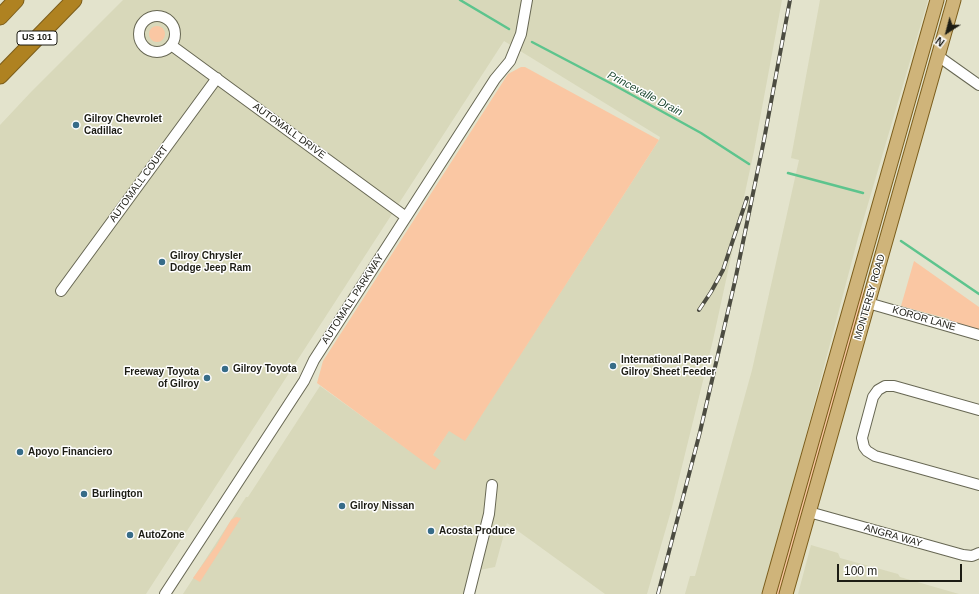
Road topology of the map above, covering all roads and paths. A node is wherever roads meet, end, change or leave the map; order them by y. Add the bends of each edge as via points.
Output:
1 (16, 0) edge
2 (74, 0) edge
3 (527, 0) edge
4 (937, 0) edge
5 (954, 0) edge
6 (0, 17) edge
7 (172, 45) dead end
8 (938, 56) junction
9 (0, 76) edge
10 (217, 78) junction
11 (979, 85) edge
12 (406, 217) junction
13 (61, 291) dead end
14 (868, 304) junction
15 (979, 335) edge
16 (979, 410) edge
17 (492, 485) dead end
18 (979, 485) edge
19 (809, 512) junction
20 (978, 554) edge
21 (165, 594) edge
22 (469, 594) edge
23 (769, 594) edge
24 (786, 594) edge

1 - 6 highway
2 - 9 highway, US 101
3 - 12 street, AUTOMALL PARKWAY via 521,34 510,61 495,79
4 - 23 main road, MONTEREY ROAD
5 - 8 main road, MONTEREY ROAD
7 - 10 street, AUTOMALL DRIVE
8 - 11 street
8 - 14 main road, MONTEREY ROAD
10 - 12 street, AUTOMALL DRIVE
10 - 13 street, AUTOMALL COURT
12 - 21 street, AUTOMALL PARKWAY via 314,360 304,381
14 - 15 street, KOROR LANE
14 - 19 main road, MONTEREY ROAD
16 - 18 street via 890,385 881,387 875,393 862,438 864,447 870,454
17 - 22 street via 489,514
19 - 20 street, ANGRA WAY via 963,555
19 - 24 main road, MONTEREY ROAD

